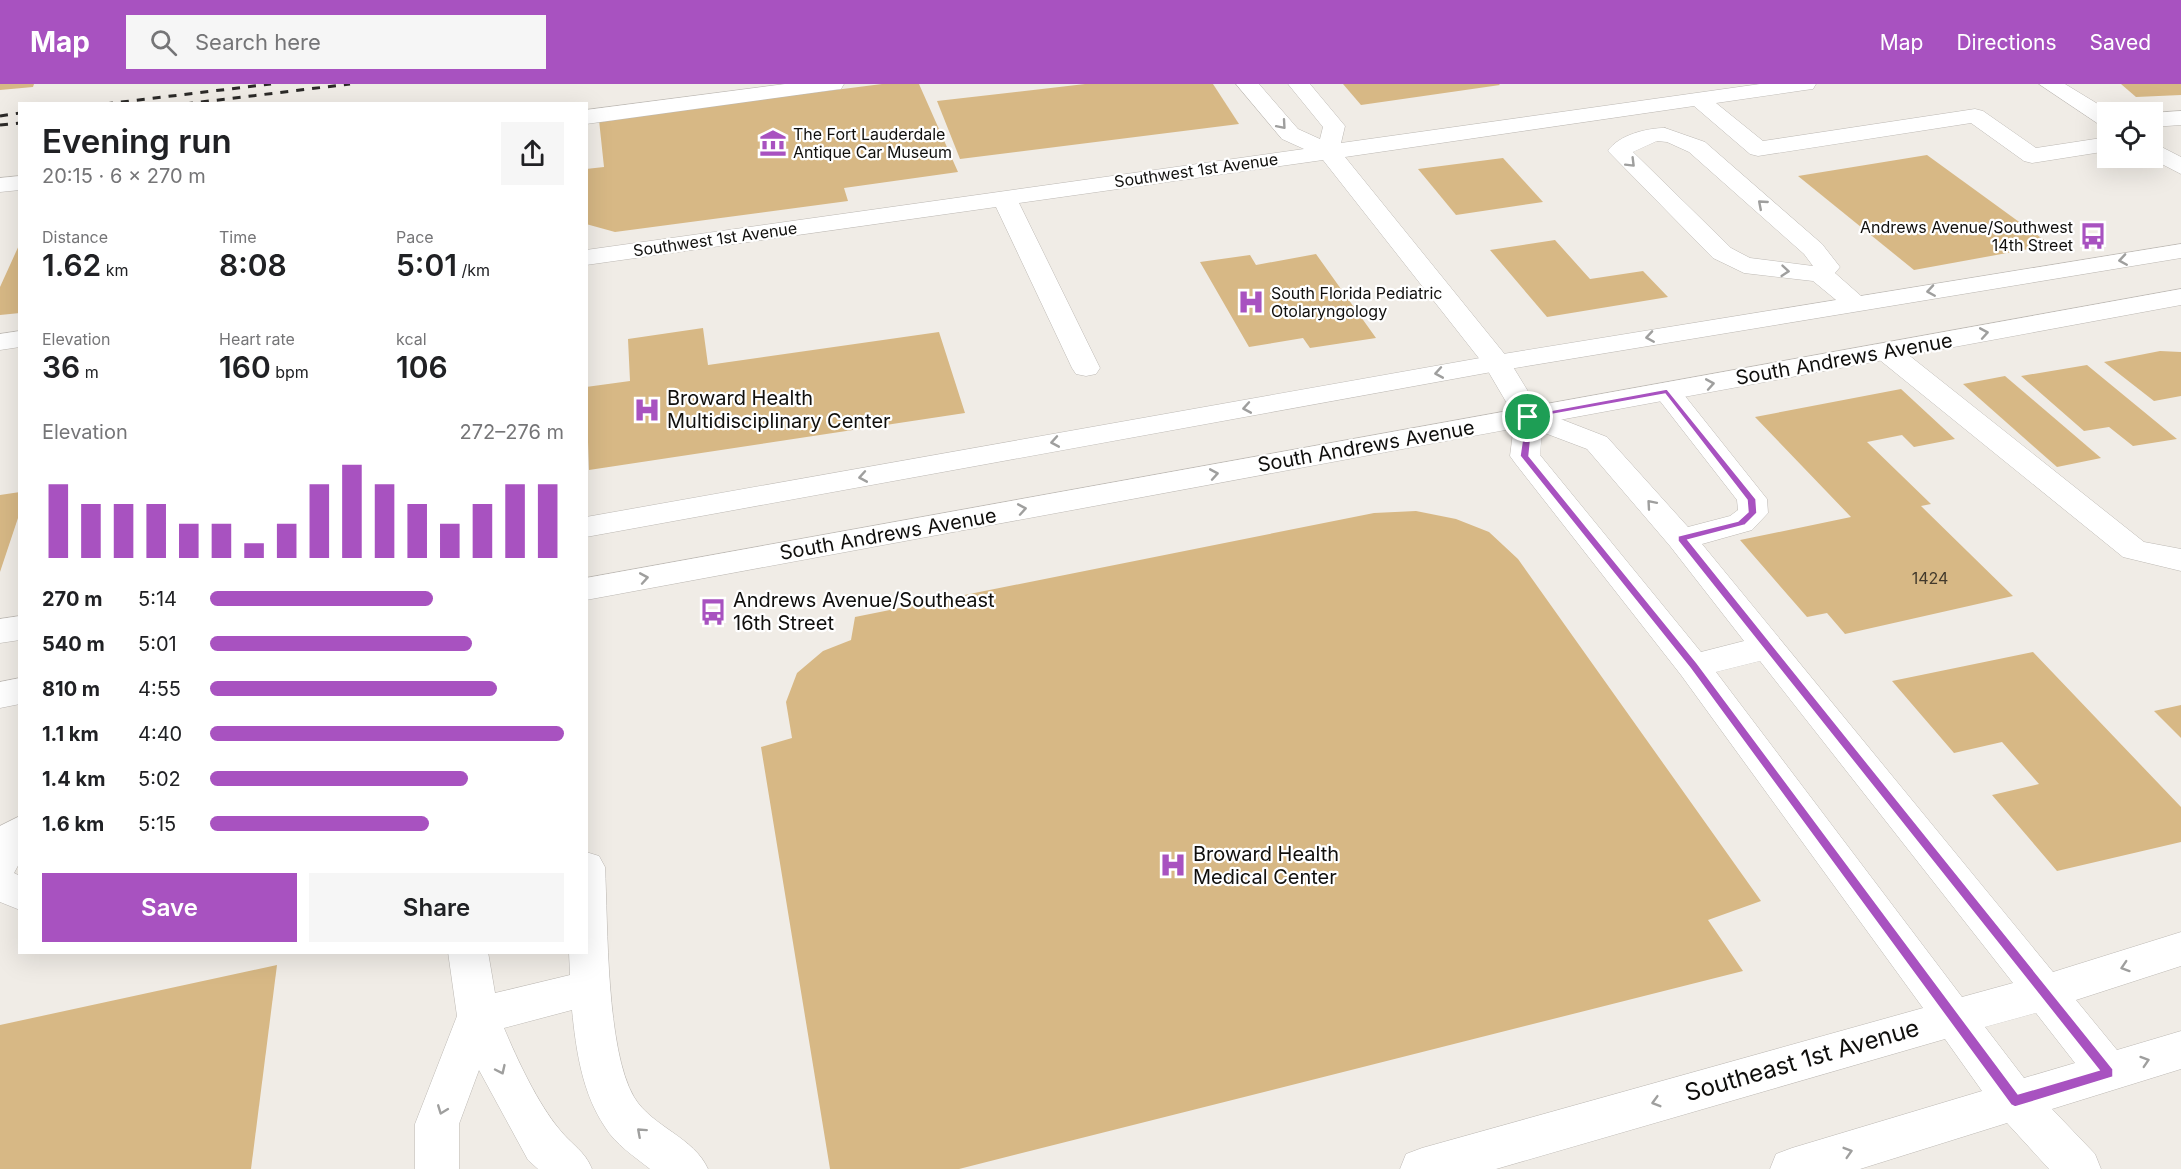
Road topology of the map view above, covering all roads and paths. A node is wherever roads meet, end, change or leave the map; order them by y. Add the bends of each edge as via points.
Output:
1 (833, 84) edge
2 (1247, 84) edge
3 (1299, 84) edge
4 (1805, 84) edge
5 (2050, 84) edge
6 (1698, 99) junction
7 (1636, 108) junction
8 (2097, 113) edge
9 (588, 117) edge
10 (2181, 118) edge
11 (2163, 119) edge
12 (1656, 133) junction
13 (2097, 146) edge
14 (1328, 151) junction
15 (2163, 156) edge
16 (2181, 167) edge
17 (18, 183) edge
18 (0, 185) edge
19 (1004, 198) junction
20 (2181, 251) edge
21 (588, 258) edge
22 (1820, 274) junction
23 (2181, 297) edge
24 (1856, 303) junction
25 (18, 339) edge
26 (0, 342) edge
27 (1886, 351) junction
28 (1497, 363) junction
29 (1086, 368) dead end
30 (1667, 392) junction
31 (1528, 417) junction
32 (588, 527) edge
33 (1682, 538) junction
34 (2181, 560) edge
35 (588, 589) edge
36 (18, 628) edge
37 (0, 631) edge
38 (1768, 647) junction
39 (1694, 666) junction
40 (18, 691) edge
41 (0, 695) edge
42 (18, 832) edge
43 (0, 863) edge
44 (0, 884) edge
45 (18, 893) edge
46 (588, 907) edge
47 (2181, 949) edge
48 (468, 954) edge
49 (592, 987) junction
50 (2046, 992) junction
51 (478, 1016) junction
52 (1954, 1017) junction
53 (2181, 1050) edge
54 (2109, 1073) junction
55 (2015, 1101) junction
56 (437, 1169) edge
57 (570, 1169) edge
58 (686, 1169) edge
59 (1422, 1169) edge
60 (1792, 1169) edge
61 (2079, 1169) edge

1 - 9 street
2 -> 14 street via 1290,134
3 - 14 street via 1334,126
4 - 6 street, Southwest 1st Avenue
5 - 8 street
6 - 7 street, Southwest 1st Avenue
6 - 13 street via 1758,149 1975,117 2032,156
7 - 12 street
7 - 14 street, Southwest 1st Avenue
10 - 11 street
22 -> 12 street via 1827,267 1813,249 1697,147 1680,138
12 -> 22 street via 1619,151 1722,253 1744,265
14 - 19 street, Southwest 1st Avenue
14 - 28 street
15 - 16 street
17 - 18 street
19 - 21 street, Southwest 1st Avenue
19 - 29 street
20 -> 24 street
22 - 24 street
27 -> 23 street, South Andrews Avenue
24 -> 28 street
25 - 26 street
30 -> 27 street, South Andrews Avenue
27 - 34 street via 2134,550
28 - 31 street
28 -> 32 street
30 - 31 street, South Andrews Avenue
30 - 33 street via 1752,499 1753,513 1742,523
33 -> 31 street via 1597,443
35 -> 31 street, South Andrews Avenue
31 - 39 street via 1525,456
33 - 38 street
36 - 37 street
38 - 39 street
38 - 50 street
39 - 52 street
40 - 41 street
42 - 43 street
44 - 45 street
46 - 49 street
47 -> 50 street, Southeast 1st Avenue
48 - 51 street
49 - 51 street
58 -> 49 street via 621,1114 603,1078
50 - 52 street, Southeast 1st Avenue
50 - 54 street
51 -> 56 street via 437,1124
51 -> 57 street via 502,1074 544,1145
52 - 55 street
52 -> 59 street, Southeast 1st Avenue
54 -> 53 street
54 - 55 street
60 -> 55 street
55 - 61 street

